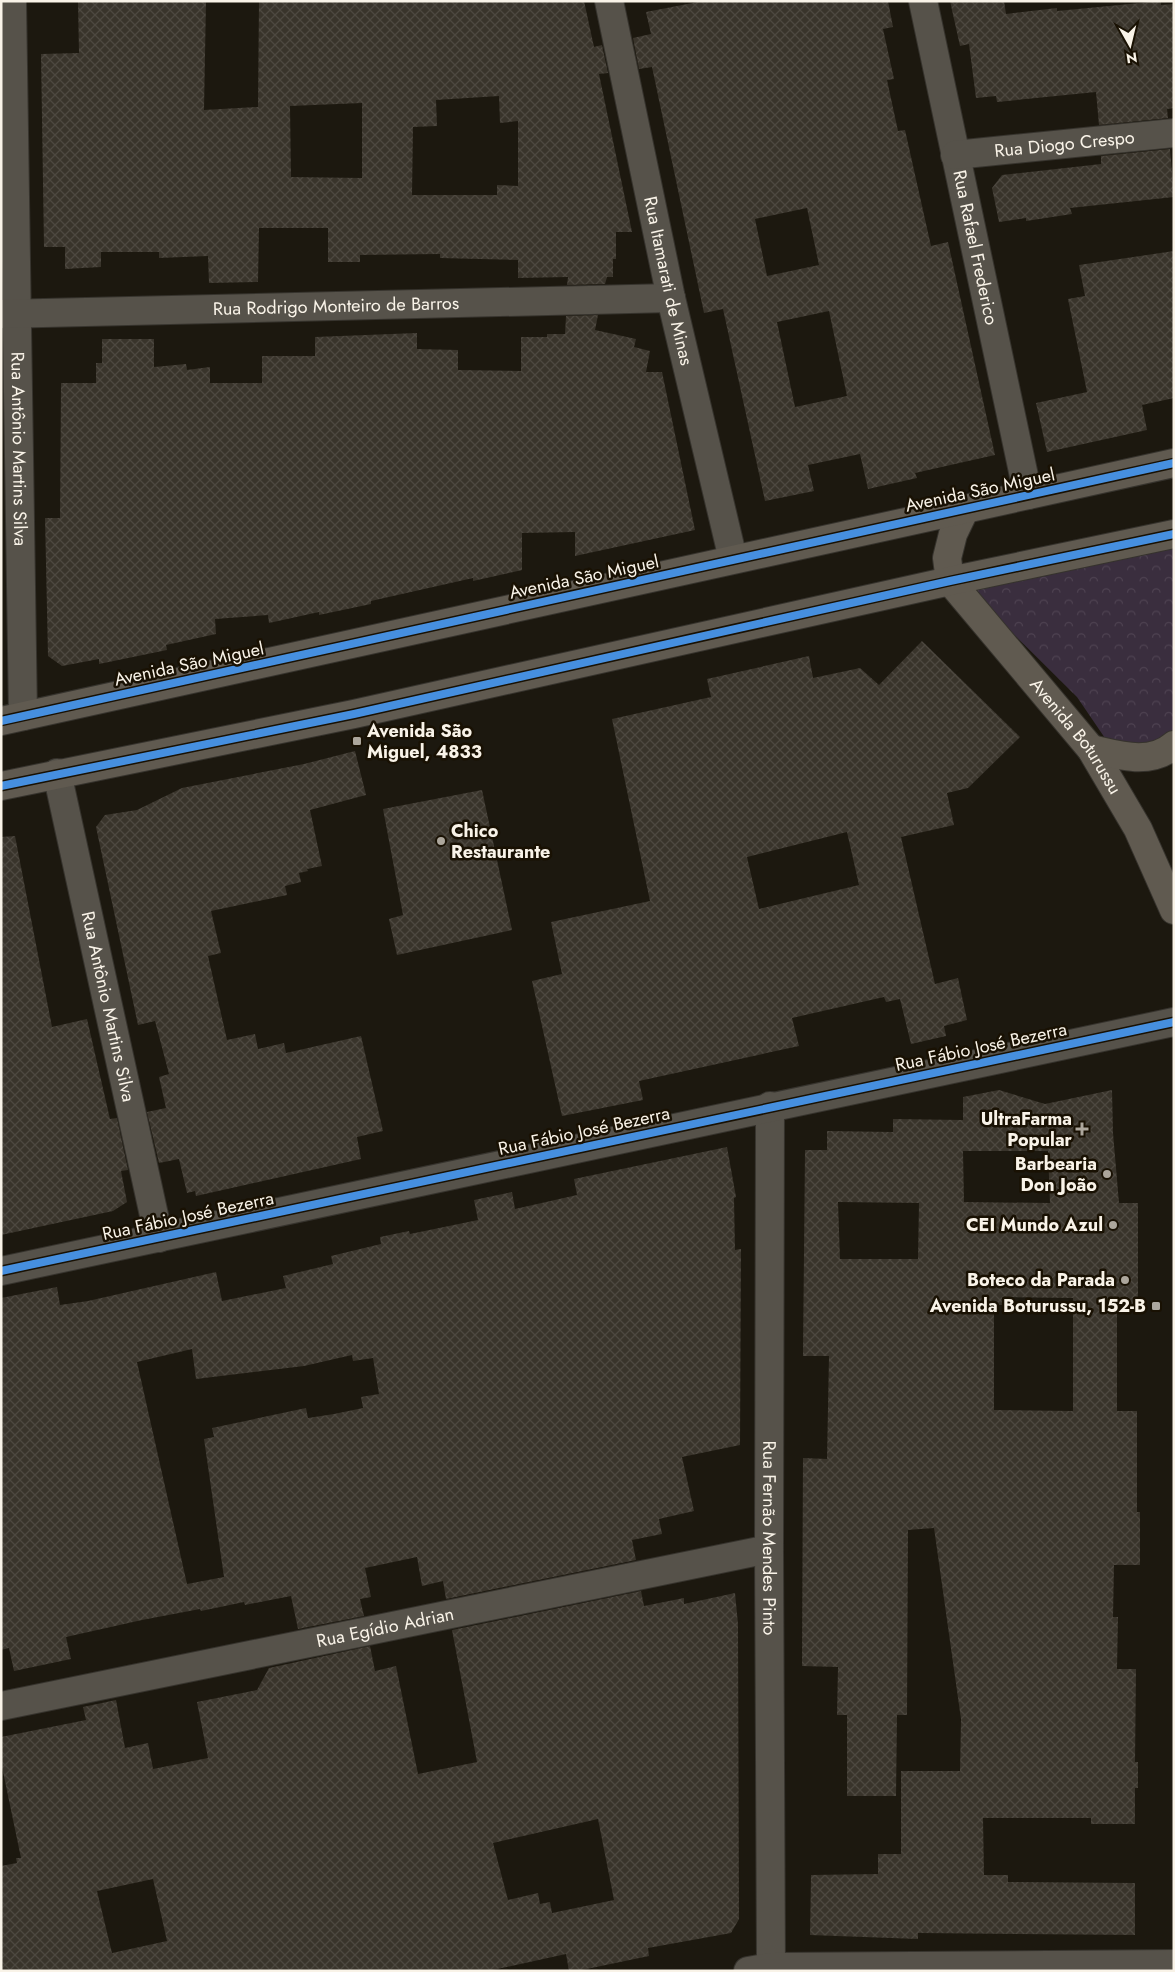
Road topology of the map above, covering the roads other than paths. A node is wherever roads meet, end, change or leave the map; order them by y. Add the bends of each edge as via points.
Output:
1 (12, 1) edge
2 (609, 1) edge
3 (923, 1) edge
4 (1174, 133) edge
5 (956, 155) junction
6 (671, 298) junction
7 (8, 314) edge
8 (1174, 463) edge
9 (1028, 495) junction
10 (965, 509) junction
11 (1174, 534) edge
12 (733, 559) junction
13 (950, 581) junction
14 (12, 719) edge
15 (1174, 745) edge
16 (1091, 749) junction
17 (57, 774) junction
18 (1, 786) edge
19 (1174, 910) edge
20 (1174, 1022) edge
21 (770, 1106) junction
22 (159, 1238) junction
23 (1, 1271) edge
24 (769, 1549) junction
25 (1, 1706) edge
26 (1174, 1964) edge
27 (763, 1970) edge

1 - 7 street, Rua Antônio Martins Silva
2 - 6 street, Rua Itamarati de Minas
3 - 5 street, Rua Rafael Frederico
4 - 5 street, Rua Diogo Crespo
5 - 9 street, Rua Rafael Frederico
6 - 7 street, Rua Rodrigo Monteiro de Barros
6 - 12 street, Rua Itamarati de Minas
7 - 14 street, Rua Antônio Martins Silva
8 - 9 main road, Avenida São Miguel
9 - 10 main road, Avenida São Miguel
10 - 12 main road, Avenida São Miguel
10 - 13 main road via 953,534 948,558
11 - 13 main road
12 - 14 main road, Avenida São Miguel
13 - 16 main road, Avenida Boturussu
13 - 17 main road via 354,714
15 - 16 main road via 1151,757 1130,758
16 - 19 main road, Avenida Boturussu via 1138,829
17 - 18 main road
17 - 22 street, Rua Antônio Martins Silva
20 - 21 street, Rua Fábio José Bezerra
21 - 22 street, Rua Fábio José Bezerra
21 - 24 street, Rua Fernão Mendes Pinto
22 - 23 street, Rua Fábio José Bezerra
24 - 25 street, Rua Egídio Adrian
24 - 27 street, Rua Fernão Mendes Pinto
26 - 27 street

